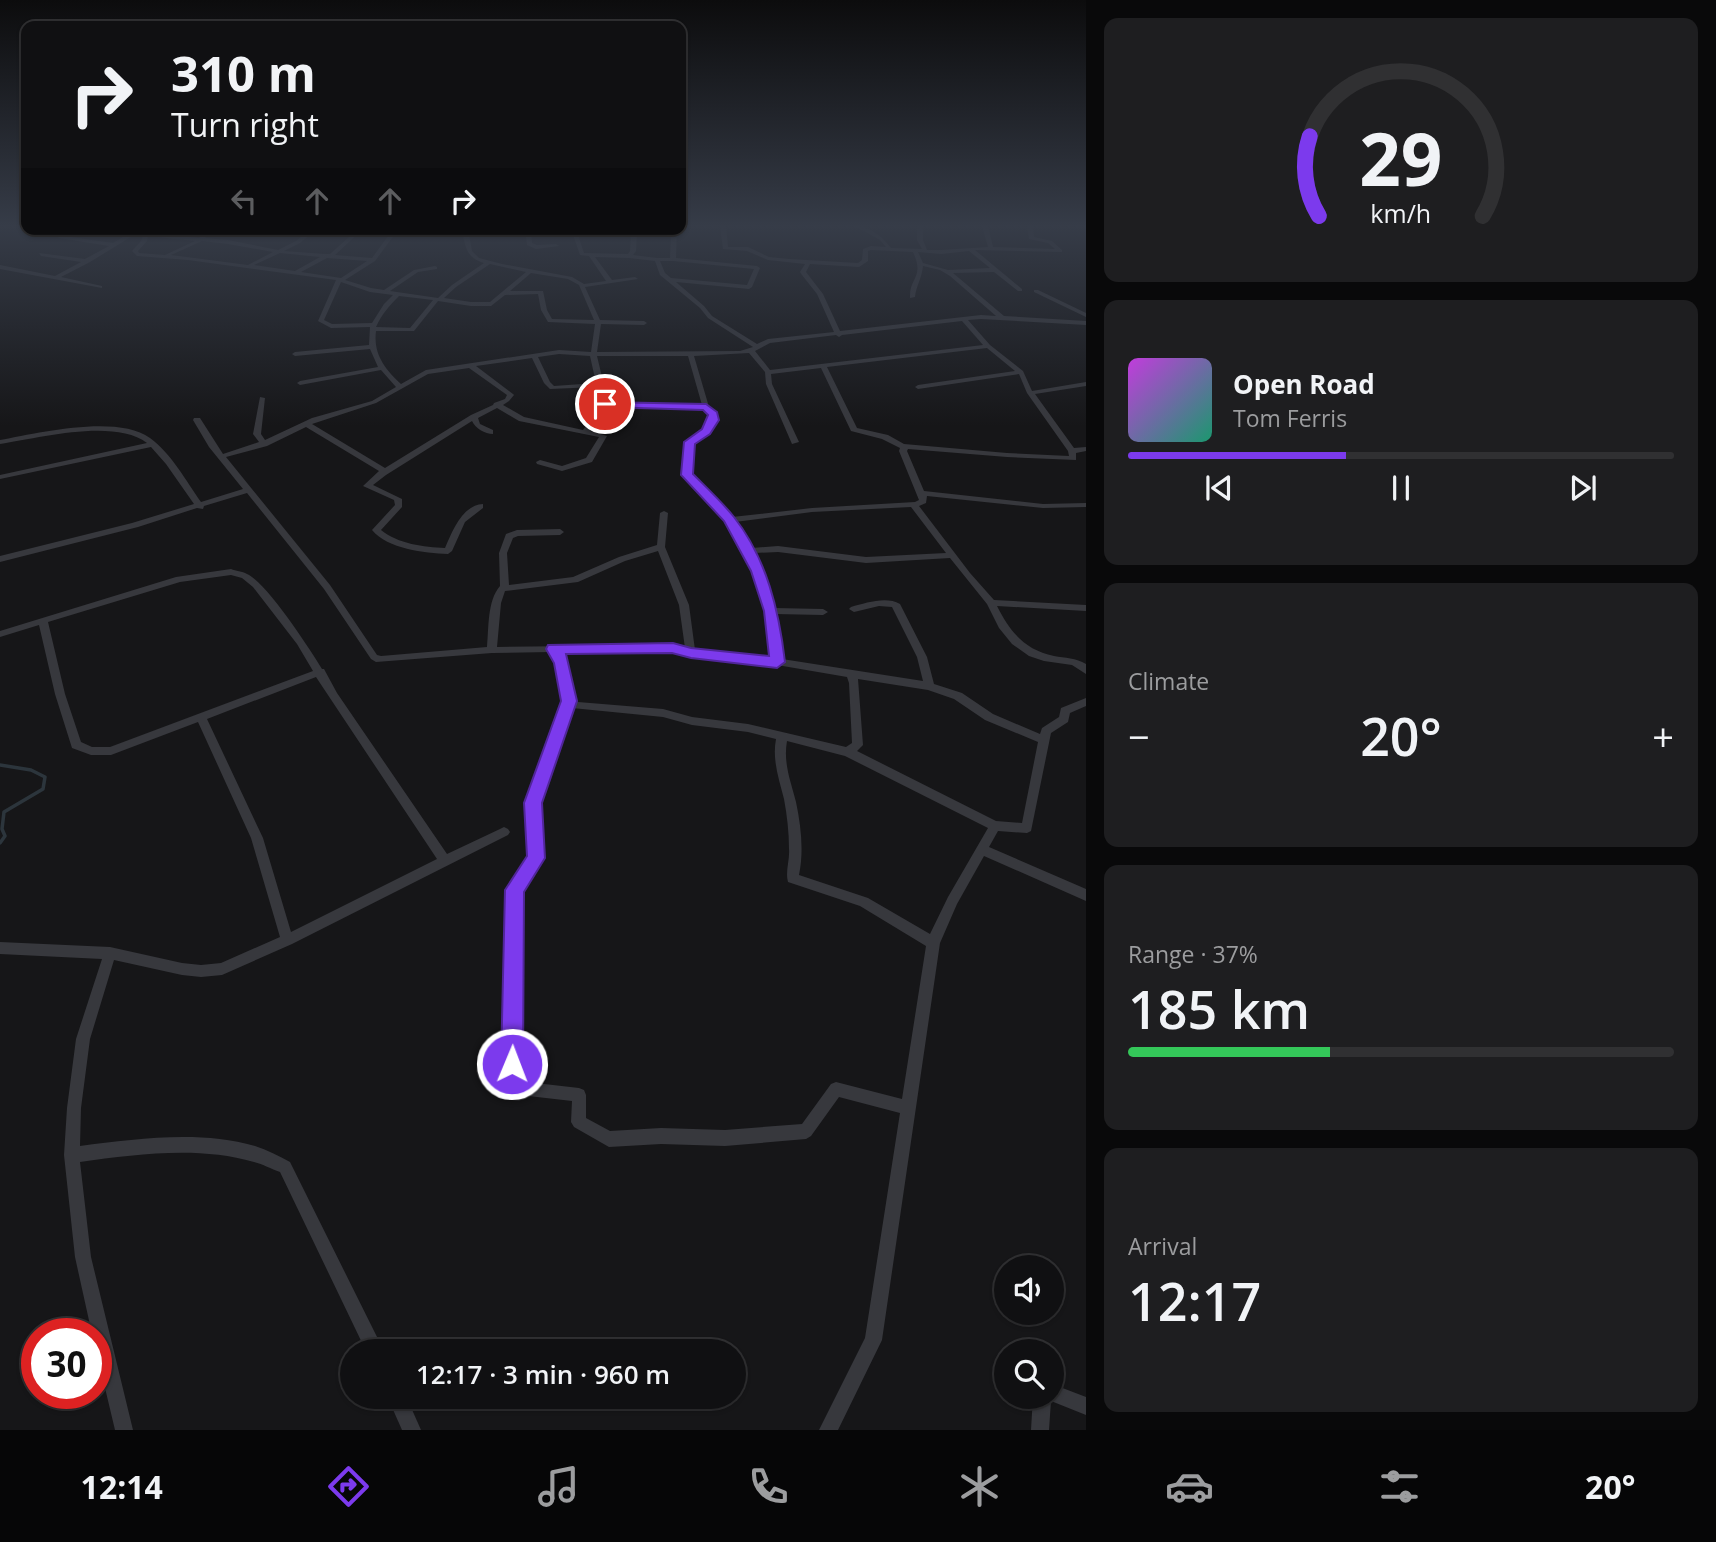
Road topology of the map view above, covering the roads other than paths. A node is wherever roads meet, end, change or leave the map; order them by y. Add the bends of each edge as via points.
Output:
1 (334, 293) edge
2 (390, 293) edge
3 (446, 293) edge
4 (502, 293) joint
5 (512, 293) edge
6 (540, 293) edge
7 (585, 293) edge
8 (684, 293) edge
9 (818, 293) edge
10 (912, 293) edge
11 (972, 293) edge
12 (1042, 293) edge
13 (398, 294) junction
14 (912, 297) dead end
15 (438, 299) junction
16 (1086, 314) edge
17 (1001, 317) junction
18 (964, 319) junction
19 (598, 322) junction
20 (644, 323) dead end
21 (1084, 324) edge
22 (373, 327) junction
23 (839, 335) junction
24 (988, 346) junction
25 (371, 347) junction
26 (754, 349) junction
27 (690, 353) junction
28 (295, 354) dead end
29 (594, 354) junction
30 (534, 355) junction
31 (471, 366) junction
32 (823, 366) junction
33 (383, 368) junction
34 (768, 372) junction
35 (1021, 372) junction
36 (300, 383) dead end
37 (1086, 384) edge
38 (600, 385) junction
39 (398, 386) junction
40 (918, 387) dead end
41 (1030, 393) junction
42 (262, 398) dead end
43 (496, 404) junction
44 (605, 404) junction
45 (706, 407) junction
46 (474, 417) junction
47 (197, 420) dead end
48 (306, 424) junction
49 (586, 431) junction
50 (490, 432) dead end
51 (0, 442) edge
52 (794, 442) dead end
53 (152, 444) junction
54 (264, 444) junction
55 (904, 447) junction
56 (1086, 449) edge
57 (1072, 451) junction
58 (223, 456) junction
59 (540, 462) dead end
60 (383, 474) junction
61 (0, 477) edge
62 (248, 490) junction
63 (922, 493) junction
64 (916, 504) junction
65 (1086, 505) edge
66 (480, 506) dead end
67 (200, 507) junction
68 (664, 513) dead end
69 (730, 520) junction
70 (560, 532) dead end
71 (661, 547) junction
72 (747, 551) junction
73 (953, 555) junction
74 (0, 559) edge
75 (505, 587) junction
76 (991, 603) junction
77 (1086, 608) edge
78 (854, 609) dead end
79 (772, 611) junction
80 (823, 612) dead end
81 (43, 620) junction
82 (0, 634) edge
83 (554, 649) junction
84 (492, 650) junction
85 (691, 653) junction
86 (777, 662) junction
87 (1086, 670) edge
88 (320, 672) junction
89 (851, 674) junction
90 (929, 686) junction
91 (569, 701) junction
92 (1086, 702) edge
93 (201, 718) junction
94 (782, 737) junction
95 (1044, 740) junction
96 (848, 752) junction
97 (995, 826) junction
98 (504, 832) dead end
99 (981, 849) junction
100 (445, 861) junction
101 (1086, 895) edge
102 (287, 940) junction
103 (933, 943) junction
104 (0, 948) edge
105 (110, 953) junction
106 (909, 1108) junction
107 (72, 1155) junction
108 (369, 1339) edge
109 (1064, 1398) edge
110 (1086, 1406) edge
111 (402, 1409) edge
112 (1041, 1409) edge
113 (124, 1430) edge
114 (412, 1430) edge
115 (828, 1430) edge
116 (1040, 1430) edge

1 - 22 street via 321,321 331,326
2 - 13 street
3 - 15 street
4 - 5 street
4 - 15 street via 488,305
6 - 19 street via 550,321
7 - 19 street
8 - 26 street
9 - 23 street
10 - 14 street
11 - 17 street
12 - 16 street
13 - 15 street
13 - 22 street via 380,309
15 - 22 street via 412,330
17 - 18 street
17 - 21 street
18 - 23 street
18 - 24 street
19 - 20 street
19 - 29 street
22 - 25 street
23 - 26 street via 768,341
24 - 32 street
24 - 35 street
25 - 28 street
25 - 33 street
26 - 27 street
26 - 34 street
27 - 29 street
27 - 45 street
29 - 30 street
29 - 38 street
30 - 31 street
30 - 38 street via 552,388
31 - 39 street via 426,372
31 - 43 street via 512,395
32 - 34 street
32 - 55 street via 854,429
33 - 36 street
33 - 39 street
34 - 52 street
35 - 40 street
35 - 41 street
37 - 41 street
38 - 44 street
39 - 48 street via 374,402
41 - 57 street
42 - 54 street via 257,434
43 - 46 street
43 - 49 street via 522,419
44 - 45 street
44 - 49 street
45 - 69 street via 713,420 689,442 687,475
46 - 50 street via 477,425
46 - 60 street
47 - 58 street
48 - 54 street
48 - 60 street via 379,467
49 - 59 street via 604,438 589,460 562,469
51 - 53 street via 98,428 133,432
53 - 61 street
53 - 67 street
54 - 58 street
55 - 57 street via 1065,459 1073,458
55 - 63 street
56 - 57 street
58 - 62 street
60 - 66 street via 367,486 395,498 399,505 376,530 380,537 448,551 461,521
62 - 67 street
62 - 84 street via 327,587 374,657 386,661
63 - 64 street via 923,501
63 - 65 street via 1043,506
64 - 69 street
64 - 73 street
67 - 74 street
68 - 71 street
69 - 72 street
70 - 75 street via 509,537 503,553
71 - 75 street via 575,580
71 - 85 street via 684,605
72 - 73 street via 778,549 866,560
72 - 79 street
73 - 76 street
75 - 84 street via 496,603
76 - 77 street
76 - 87 street via 1020,648 1038,657 1077,661
78 - 90 street via 895,604 922,657
79 - 80 street
79 - 86 street
81 - 82 street
81 - 88 street via 179,579 231,572 256,585
81 - 93 street via 76,745 111,751
83 - 84 street
83 - 85 street via 673,648
83 - 91 street via 562,663
85 - 86 street
86 - 89 street
88 - 93 street
88 - 100 street
89 - 90 street
89 - 96 street via 858,746
90 - 95 street
91 - 94 street via 576,706 663,713
91 - 106 street via 533,803 536,858 514,890 511,1087 579,1095 579,1122 609,1139 725,1138 806,1131 836,1088
92 - 95 street via 1065,711 1064,719 1046,731
93 - 102 street via 257,838
94 - 96 street
94 - 103 street via 778,752 790,804 796,864 792,878 864,902
95 - 97 street via 1027,828
96 - 97 street
97 - 99 street
98 - 100 street
99 - 101 street
99 - 103 street
100 - 102 street
102 - 105 street via 222,969 201,971
103 - 106 street
104 - 105 street
105 - 107 street via 83,1039
106 - 115 street via 873,1340
107 - 108 street via 131,1147 223,1148 255,1154 285,1167
107 - 113 street via 83,1257
109 - 110 street
111 - 114 street
112 - 116 street

